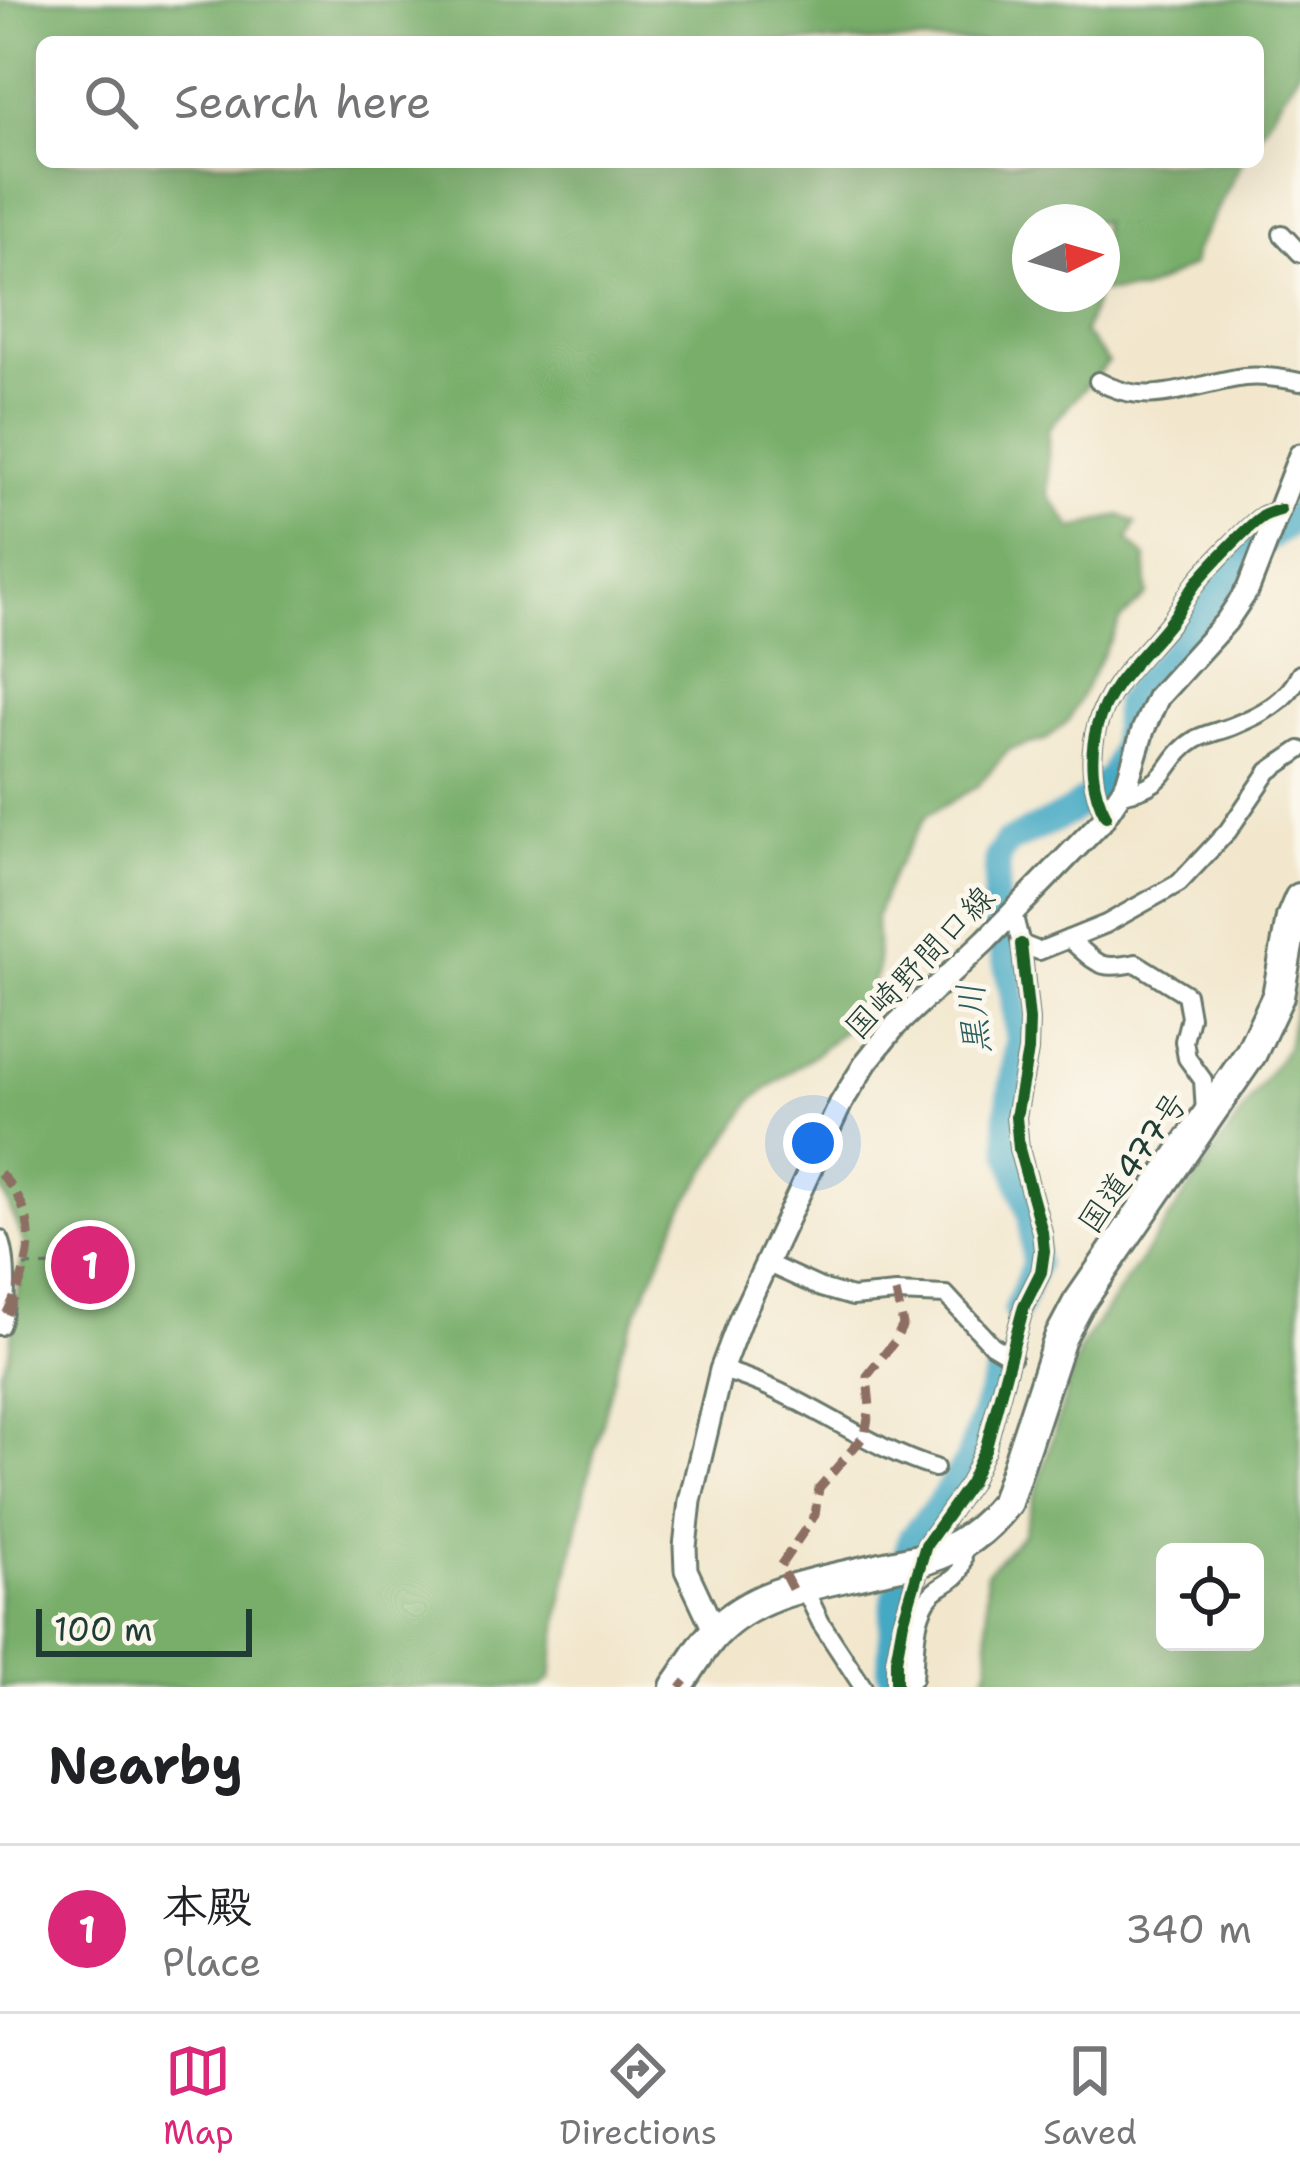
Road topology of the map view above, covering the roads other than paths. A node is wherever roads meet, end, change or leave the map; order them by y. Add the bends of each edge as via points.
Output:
1 (1282, 234) dead end
2 (1300, 253) edge
3 (1098, 381) dead end
4 (1300, 382) edge
5 (1300, 454) edge
6 (1280, 510) junction
7 (1300, 674) edge
8 (1300, 750) edge
9 (1121, 794) junction
10 (1102, 810) junction
11 (1300, 899) edge
12 (1008, 917) junction
13 (1069, 939) junction
14 (1022, 944) junction
15 (1205, 1119) junction
16 (0, 1239) edge
17 (766, 1263) junction
18 (0, 1326) edge
19 (1012, 1358) junction
20 (721, 1370) junction
21 (935, 1468) dead end
22 (962, 1544) junction
23 (804, 1588) junction
24 (715, 1632) junction
25 (676, 1687) edge
26 (863, 1687) edge
27 (898, 1687) edge

1 - 2 street
3 - 4 street via 1155,395 1241,377
5 - 6 main road, 国崎野間口線
6 - 9 main road, 国崎野間口線 via 1248,589 1158,697
6 - 10 street via 1263,515 1198,580 1114,689 1092,750
7 - 9 street via 1260,714 1189,744 1155,785
8 - 13 street via 1269,771 1179,883
9 - 10 main road, 国崎野間口線
10 - 12 main road, 国崎野間口線
11 - 15 highway, 国道477号 via 1278,996
12 - 14 street
12 - 17 main road, 国崎野間口線 via 867,1060
13 - 14 street via 1039,951
13 - 15 street via 1101,966 1136,963 1186,994 1184,1042 1203,1080
14 - 19 street via 1030,1020 1016,1117 1044,1251
15 - 22 highway, 国道477号 via 1078,1304 1006,1502
16 - 18 street
17 - 19 street via 852,1297 946,1295
17 - 20 main road, 国崎野間口線
19 - 27 street via 970,1484 926,1545 903,1622
20 - 21 street
20 - 24 main road, 国崎野間口線 via 685,1547 686,1570
22 - 23 highway, 国道477号, bridge
22 - 27 street via 960,1574 923,1608 913,1678
23 - 24 highway, 国道477号 via 749,1606
23 - 26 street
24 - 25 highway, 国道477号

